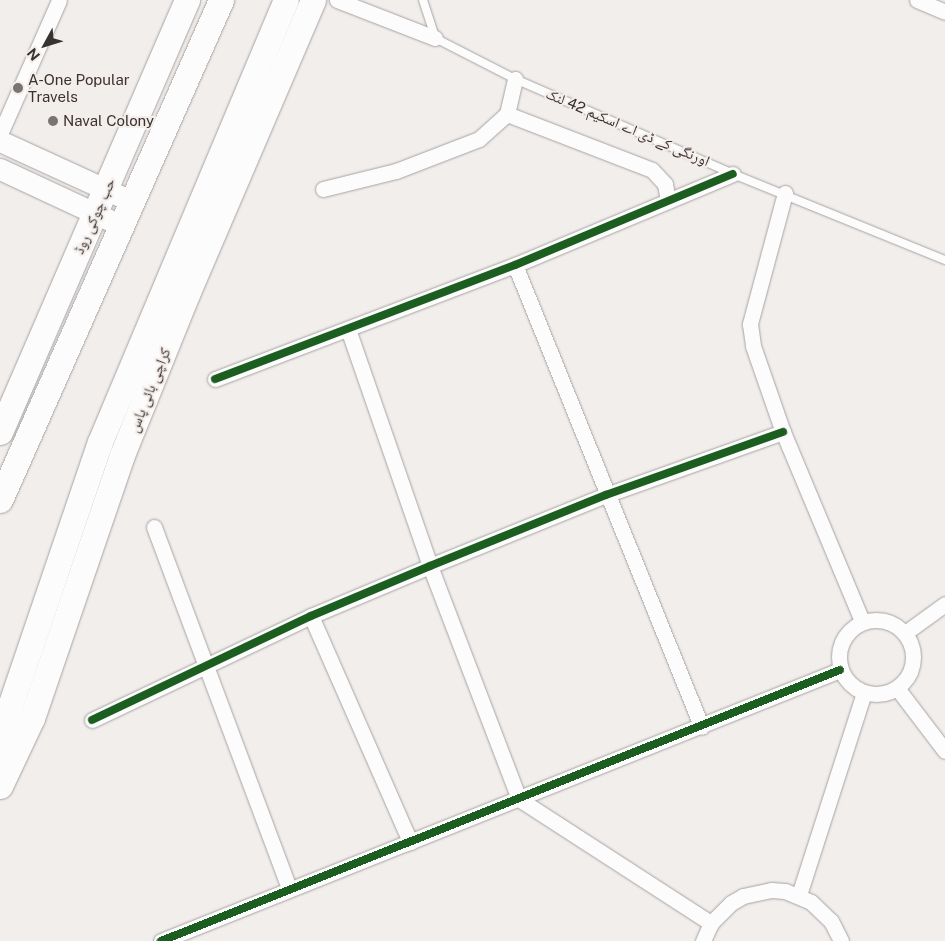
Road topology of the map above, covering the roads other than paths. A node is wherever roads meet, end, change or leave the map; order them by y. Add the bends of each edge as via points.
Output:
1 (59, 0) edge
2 (187, 0) edge
3 (221, 0) edge
4 (286, 0) edge
5 (313, 0) edge
6 (337, 0) edge
7 (423, 0) edge
8 (917, 0) edge
9 (945, 12) edge
10 (435, 38) junction
11 (515, 79) junction
12 (507, 114) junction
13 (0, 134) edge
14 (0, 142) edge
15 (0, 169) edge
16 (733, 174) junction
17 (106, 189) junction
18 (323, 189) dead end
19 (785, 193) junction
20 (131, 201) junction
21 (668, 201) junction
22 (94, 213) junction
23 (120, 225) junction
24 (945, 260) edge
25 (515, 265) junction
26 (348, 329) junction
27 (215, 379) dead end
28 (0, 432) edge
29 (783, 432) junction
30 (606, 495) junction
31 (0, 500) edge
32 (154, 527) dead end
33 (430, 566) junction
34 (945, 604) edge
35 (312, 616) junction
36 (862, 621) junction
37 (904, 633) junction
38 (207, 664) junction
39 (840, 670) junction
40 (897, 688) junction
41 (864, 692) junction
42 (92, 720) dead end
43 (702, 727) junction
44 (0, 749) edge
45 (945, 751) edge
46 (0, 786) edge
47 (519, 799) junction
48 (410, 842) junction
49 (289, 889) junction
50 (798, 895) junction
51 (711, 923) junction
52 (161, 941) edge
53 (703, 941) edge
54 (840, 941) edge

1 - 13 street
2 - 17 highway, حب چوکی روڈ
3 - 20 highway
4 - 44 highway, کراچی بائی پاس via 100,442 9,709
5 - 46 highway, کراچی بائی پاس via 187,294 122,456 32,718
6 - 10 street
7 - 10 lane
8 - 9 street
10 - 11 lane, اورنگی کے ڈی اے اسکیم 42 لنک
11 - 12 street
11 - 16 lane, اورنگی کے ڈی اے اسکیم 42 لنک
12 - 18 street via 479,139 396,171
12 - 21 street via 652,170 665,184
14 - 17 main road
15 - 22 main road
16 - 19 lane, اورنگی کے ڈی اے اسکیم 42 لنک
16 - 21 street
17 - 20 main road
17 - 22 highway, حب چوکی روڈ
19 - 24 lane, اورنگی کے ڈی اے اسکیم 42 لنک
19 - 29 street via 750,324 753,346
20 - 23 highway
21 - 25 street
22 - 23 main road
22 - 28 highway, حب چوکی روڈ
23 - 31 highway
25 - 26 street
25 - 30 street
26 - 27 street
26 - 33 street
29 - 30 street
29 - 36 street
30 - 33 street
30 - 43 street
32 - 38 street
33 - 35 street
33 - 47 street
34 - 37 street
35 - 38 street
35 - 48 street
36 - 37 street via 887,621
36 - 39 street via 842,640
37 - 40 street via 910,642 912,663
38 - 42 street
38 - 49 street
39 - 41 street via 850,684
39 - 43 street
40 - 41 street via 885,693
40 - 45 street
41 - 50 street
43 - 47 street
47 - 48 street
47 - 51 street
48 - 49 street
49 - 52 street
50 - 51 street via 771,890 743,896 720,912
50 - 54 street via 822,910
51 - 53 street

